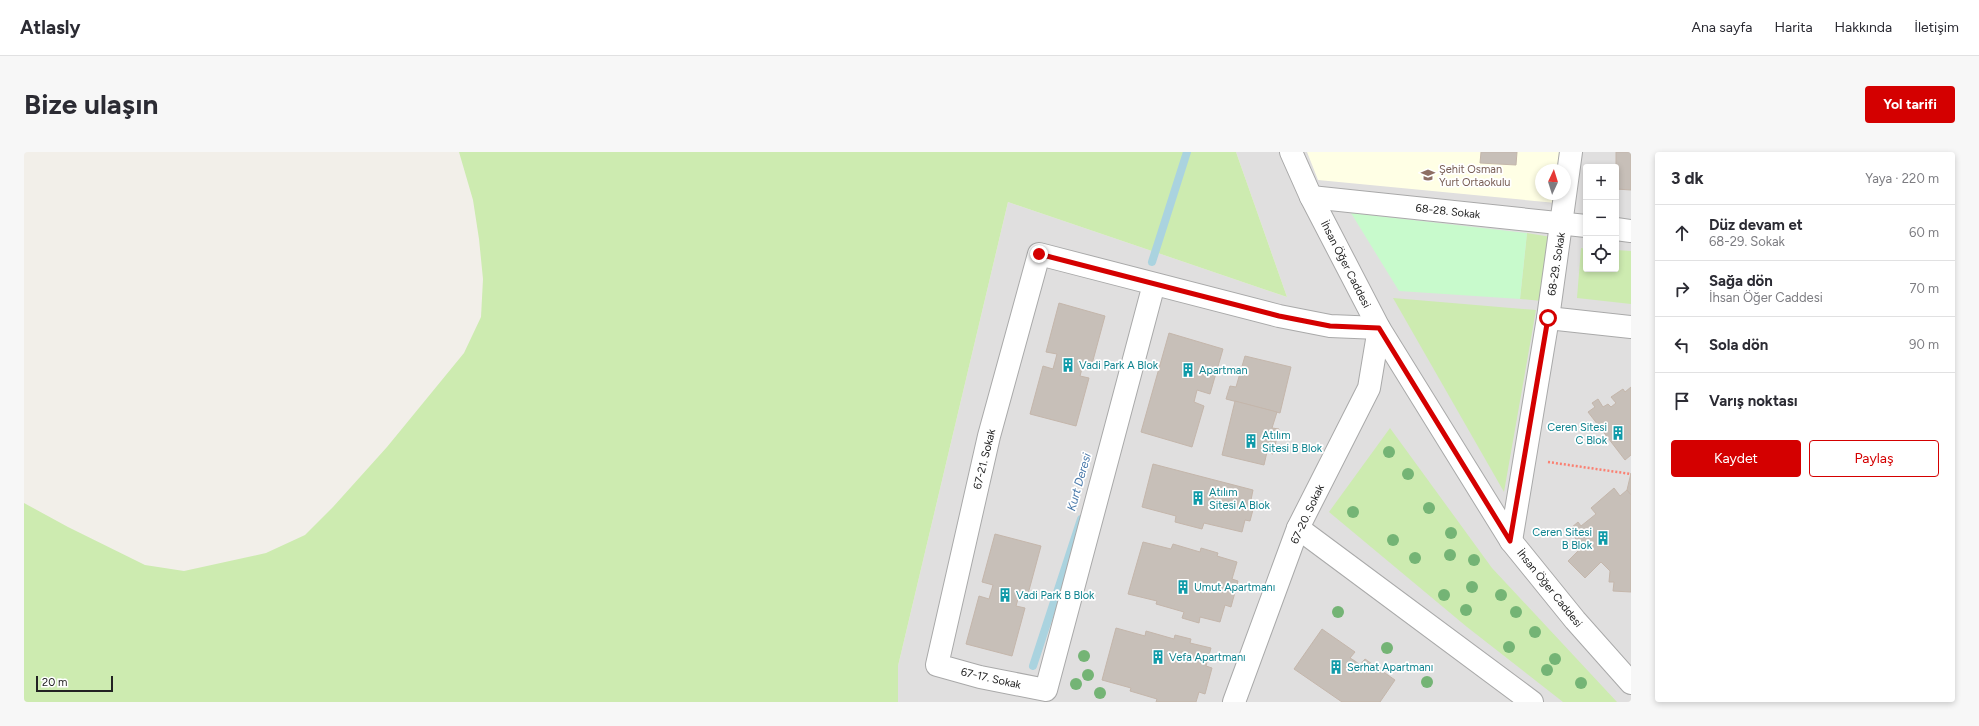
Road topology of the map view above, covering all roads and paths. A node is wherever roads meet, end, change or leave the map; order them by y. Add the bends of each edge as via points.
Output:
1 (1291, 152) edge
2 (1571, 152) edge
3 (1311, 196) junction
4 (1562, 224) junction
5 (1583, 226) edge
6 (1619, 229) edge
7 (1631, 231) edge
8 (1154, 284) junction
9 (1548, 318) junction
10 (1631, 327) edge
11 (1379, 328) junction
12 (1524, 459) junction
13 (1631, 474) edge
14 (1298, 528) junction
15 (1510, 541) junction
16 (937, 665) joint
17 (1631, 683) edge
18 (1234, 702) edge
19 (1532, 702) edge

1 - 3 street, İhsan Öğer Caddesi
2 - 4 street, 68-29. Sokak
3 - 4 street, 68-28. Sokak
3 - 11 street, İhsan Öğer Caddesi
4 - 5 street, 68-28. Sokak
4 - 9 street, 68-29. Sokak
6 - 7 street
8 - 11 street via 1279,316 1330,326
8 - 16 street, 67-17. Sokak via 1046,690 980,677
8 - 16 street, 67-21. Sokak via 1039,254 989,436
9 - 10 street
9 - 12 street, 68-29. Sokak
11 - 14 street, 67-20. Sokak via 1369,388
11 - 15 street, İhsan Öğer Caddesi
12 - 13 path
12 - 15 street, 68-29. Sokak
14 - 18 street, 67-20. Sokak
14 - 19 street
15 - 17 street, İhsan Öğer Caddesi

